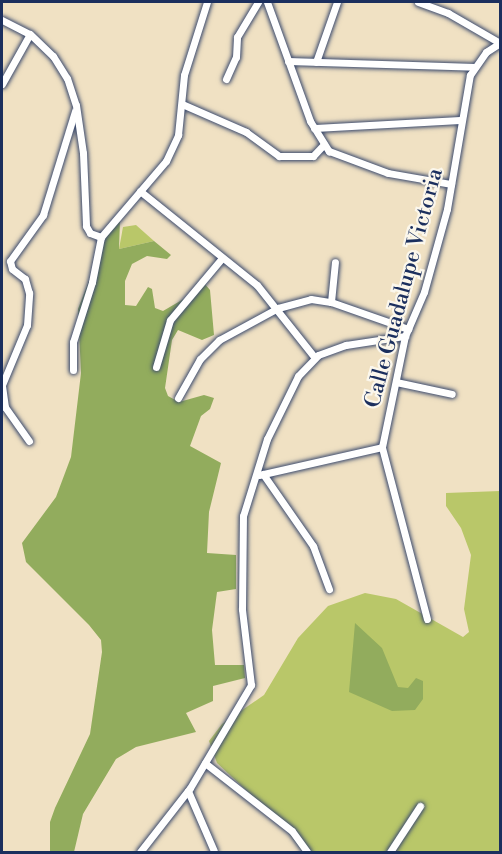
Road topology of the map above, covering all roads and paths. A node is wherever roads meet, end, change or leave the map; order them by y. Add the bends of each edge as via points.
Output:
1 (207, 2) edge
2 (258, 2) edge
3 (267, 2) edge
4 (338, 2) edge
5 (418, 2) edge
6 (2, 20) edge
7 (30, 34) junction
8 (500, 43) edge
9 (288, 61) junction
10 (316, 62) junction
11 (476, 67) junction
12 (225, 79) dead end
13 (2, 84) edge
14 (182, 104) junction
15 (76, 105) junction
16 (461, 120) junction
17 (314, 128) junction
18 (324, 144) junction
19 (451, 184) junction
20 (140, 191) junction
21 (101, 237) junction
22 (222, 258) junction
23 (335, 262) dead end
24 (331, 302) junction
25 (278, 308) junction
26 (407, 332) junction
27 (315, 358) junction
28 (156, 368) dead end
29 (73, 370) dead end
30 (396, 382) junction
31 (452, 394) dead end
32 (178, 398) dead end
33 (29, 441) dead end
34 (382, 447) junction
35 (260, 475) junction
36 (329, 589) dead end
37 (427, 619) dead end
38 (205, 763) junction
39 (188, 791) junction
40 (420, 806) dead end
41 (214, 851) edge
42 (140, 852) edge
43 (307, 852) edge
44 (390, 852) edge

1 - 14 street via 184,75
2 - 12 street via 237,38 236,57
3 - 9 street
4 - 10 street
5 - 8 street via 448,13
6 - 7 street
7 - 13 street
7 - 15 street via 53,56 67,78
8 - 11 street, Calle Guadalupe Victoria via 486,52
9 - 10 street
9 - 17 street
10 - 11 street
11 - 16 street, Calle Guadalupe Victoria
14 - 18 street via 246,132 279,156 313,156
14 - 20 street via 178,135 166,161
15 - 21 street via 86,226 90,233
15 - 33 street via 43,215 10,261 12,269 25,279 29,293 27,325 2,385 5,407
16 - 17 street
16 - 19 street, Calle Guadalupe Victoria
17 - 18 street
18 - 19 street via 329,151 388,173
19 - 26 street, Calle Guadalupe Victoria via 424,292
20 - 21 street
20 - 22 street
21 - 29 street via 74,342
22 - 25 street via 257,285
22 - 28 street via 170,320
23 - 24 street
24 - 25 street via 311,299
24 - 26 street
25 - 27 street via 295,338
25 - 32 street via 219,340 200,359
26 - 27 street via 346,345
26 - 30 street, Calle Guadalupe Victoria
27 - 35 street via 298,376 267,439
30 - 31 street
30 - 34 street, Calle Guadalupe Victoria
34 - 35 street
34 - 37 street
35 - 36 street via 313,546
35 - 38 street via 243,516 241,546 242,609 251,684
38 - 39 street
38 - 43 street via 292,831
39 - 41 street
39 - 42 street
40 - 44 street

